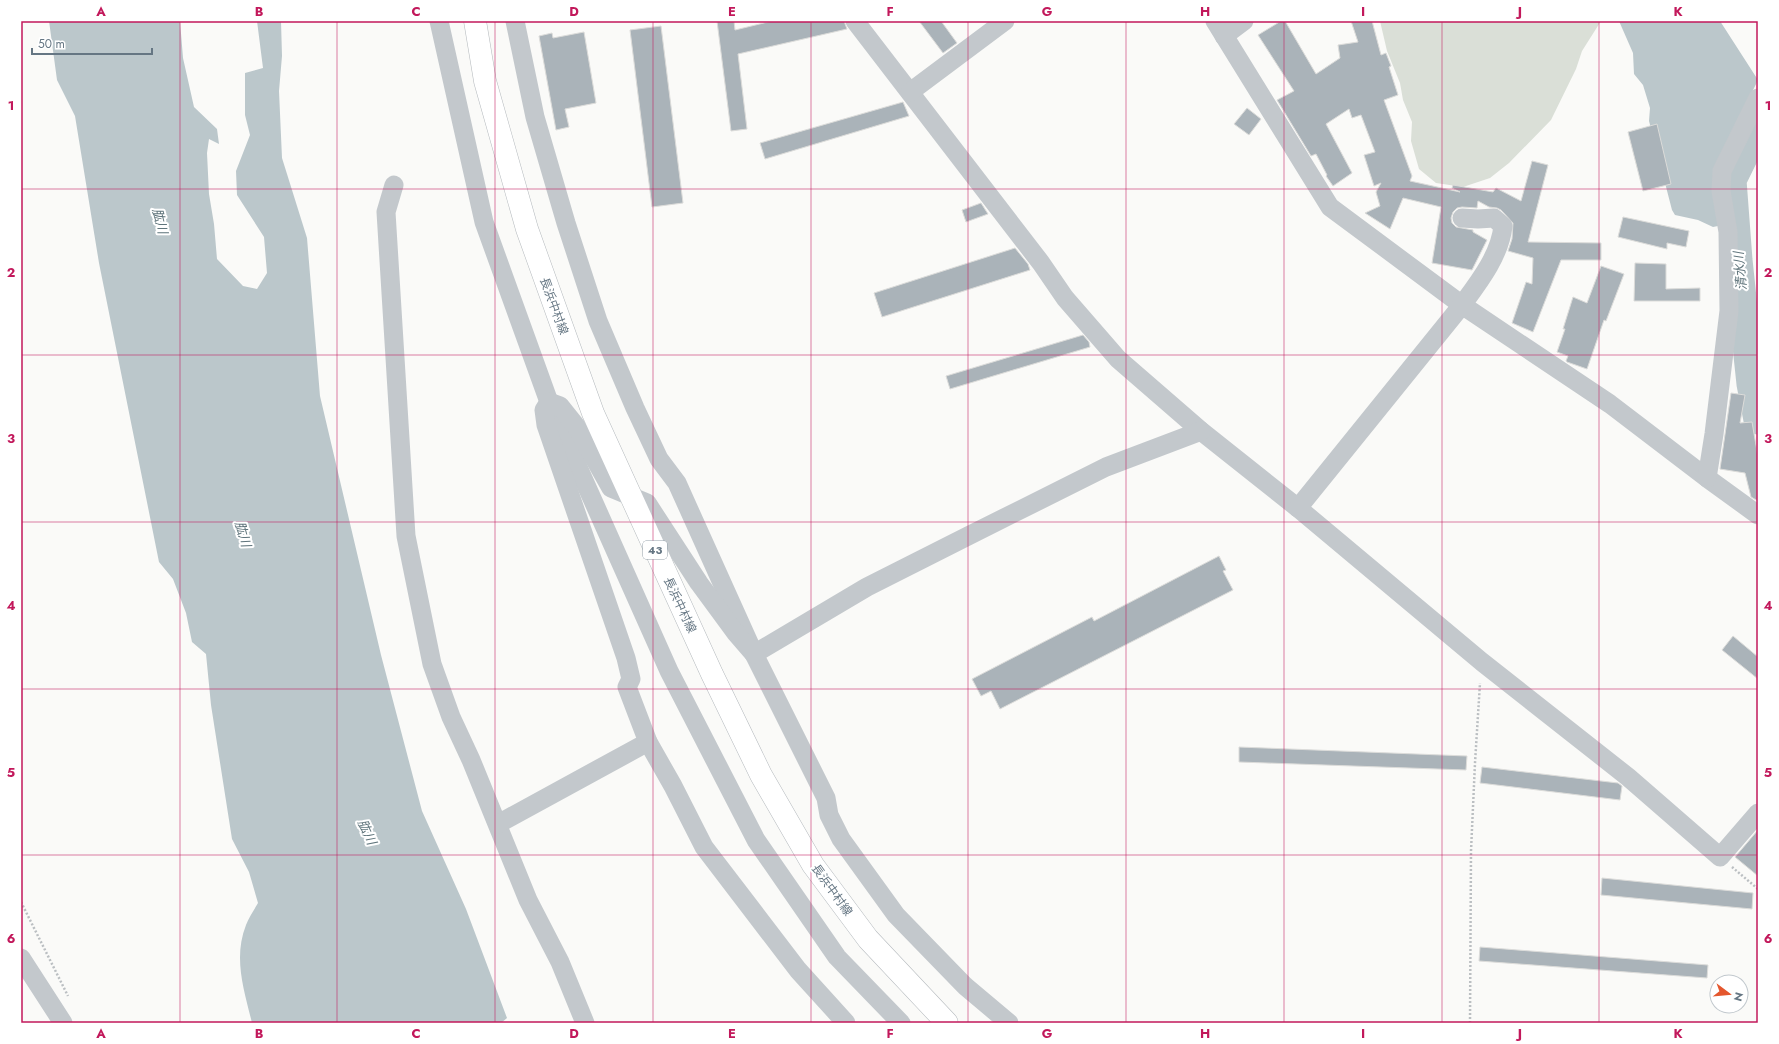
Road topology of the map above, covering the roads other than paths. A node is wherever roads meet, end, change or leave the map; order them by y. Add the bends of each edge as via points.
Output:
1 (439, 21) edge
2 (475, 21) edge
3 (515, 21) edge
4 (855, 21) edge
5 (1005, 21) edge
6 (1244, 21) edge
7 (1220, 28) edge
8 (910, 92) junction
9 (1758, 98) edge
10 (394, 185) dead end
11 (1462, 218) dead end
12 (1462, 305) junction
13 (549, 402) junction
14 (1201, 431) junction
15 (1707, 478) junction
16 (630, 496) junction
17 (1298, 508) junction
18 (1758, 515) edge
19 (754, 654) junction
20 (648, 742) junction
21 (1758, 812) edge
22 (498, 824) junction
23 (21, 958) edge
24 (64, 1023) edge
25 (585, 1023) edge
26 (846, 1023) edge
27 (900, 1023) edge
28 (947, 1023) edge
29 (1009, 1023) edge

1 - 13 street via 484,222
2 - 16 main road, 長浜中村線 / 43 via 485,81 526,229 593,413
3 - 19 street via 537,124 598,321 659,459 678,483
4 - 8 street
5 - 8 street
6 - 7 street
7 - 12 street via 1330,206
8 - 14 street via 1093,332 1118,359
9 - 15 street via 1722,171 1721,191 1728,232 1729,311
10 - 22 street via 386,212 406,536 432,664 450,717
11 - 12 street via 1494,218 1503,226 1501,239 1492,259
12 - 15 street via 1610,404
12 - 17 street
13 - 16 street via 560,406 576,426 611,488
13 - 20 street via 544,410 546,425 626,658 631,679 627,687
13 - 27 street via 669,671 756,840 837,957
14 - 17 street
14 - 19 street via 1106,467 866,587
15 - 18 street
16 - 19 street via 647,503 703,589
16 - 28 main road, 長浜中村線 / 43 via 761,775 813,865 868,939
17 - 21 street via 1482,662 1628,777 1720,857
19 - 29 street via 826,798 829,815 841,839 896,915 965,986
20 - 22 street
20 - 26 street via 704,848 798,970
22 - 25 street via 528,900 560,962
23 - 24 street

